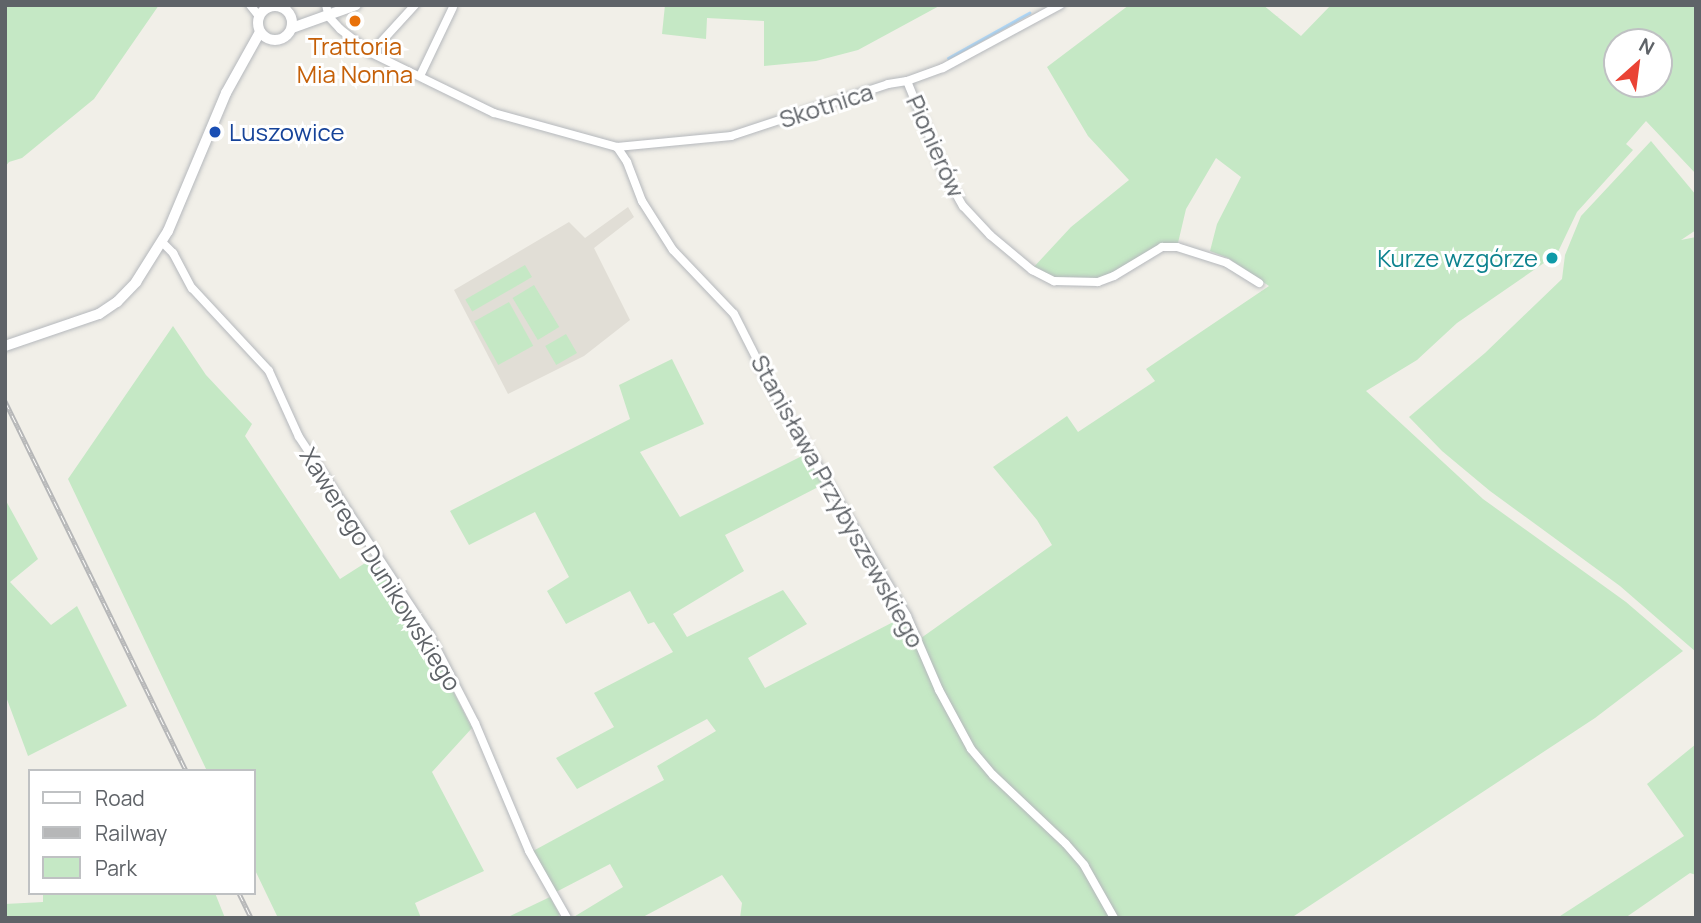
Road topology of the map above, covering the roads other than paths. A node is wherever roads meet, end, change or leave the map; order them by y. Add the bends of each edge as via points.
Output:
1 (250, 5) edge
2 (326, 5) edge
3 (356, 5) edge
4 (415, 5) edge
5 (1060, 5) edge
6 (453, 7) edge
7 (264, 9) edge
8 (290, 14) junction
9 (329, 17) junction
10 (317, 20) junction
11 (292, 27) junction
12 (264, 35) junction
13 (371, 53) junction
14 (420, 76) junction
15 (907, 81) junction
16 (617, 146) junction
17 (162, 242) junction
18 (1259, 283) dead end
19 (5, 346) edge
20 (567, 918) edge
21 (1114, 918) edge

1 - 7 street
2 - 9 street
3 - 9 street
4 - 13 street
5 - 15 street, Skotnica via 943,68
6 - 14 street
7 - 8 street via 284,8
7 - 12 street
8 - 10 street
8 - 11 street
9 - 10 street
9 - 13 street
10 - 11 street
11 - 12 street via 283,39
12 - 17 street via 226,93
13 - 14 street
14 - 16 street via 494,113
15 - 16 street, Skotnica via 731,136
15 - 18 street, Pionierów via 963,206 1032,270 1054,281 1098,282 1162,247 1177,247 1227,263
16 - 21 street, Stanisława Przybyszewskiego via 642,201 673,250 734,314 771,387 906,616 971,749 1084,865
17 - 19 street via 136,282 108,309
17 - 20 street, Xawerego Dunikowskiego via 192,288 269,370 299,437 430,636 475,723 529,851

